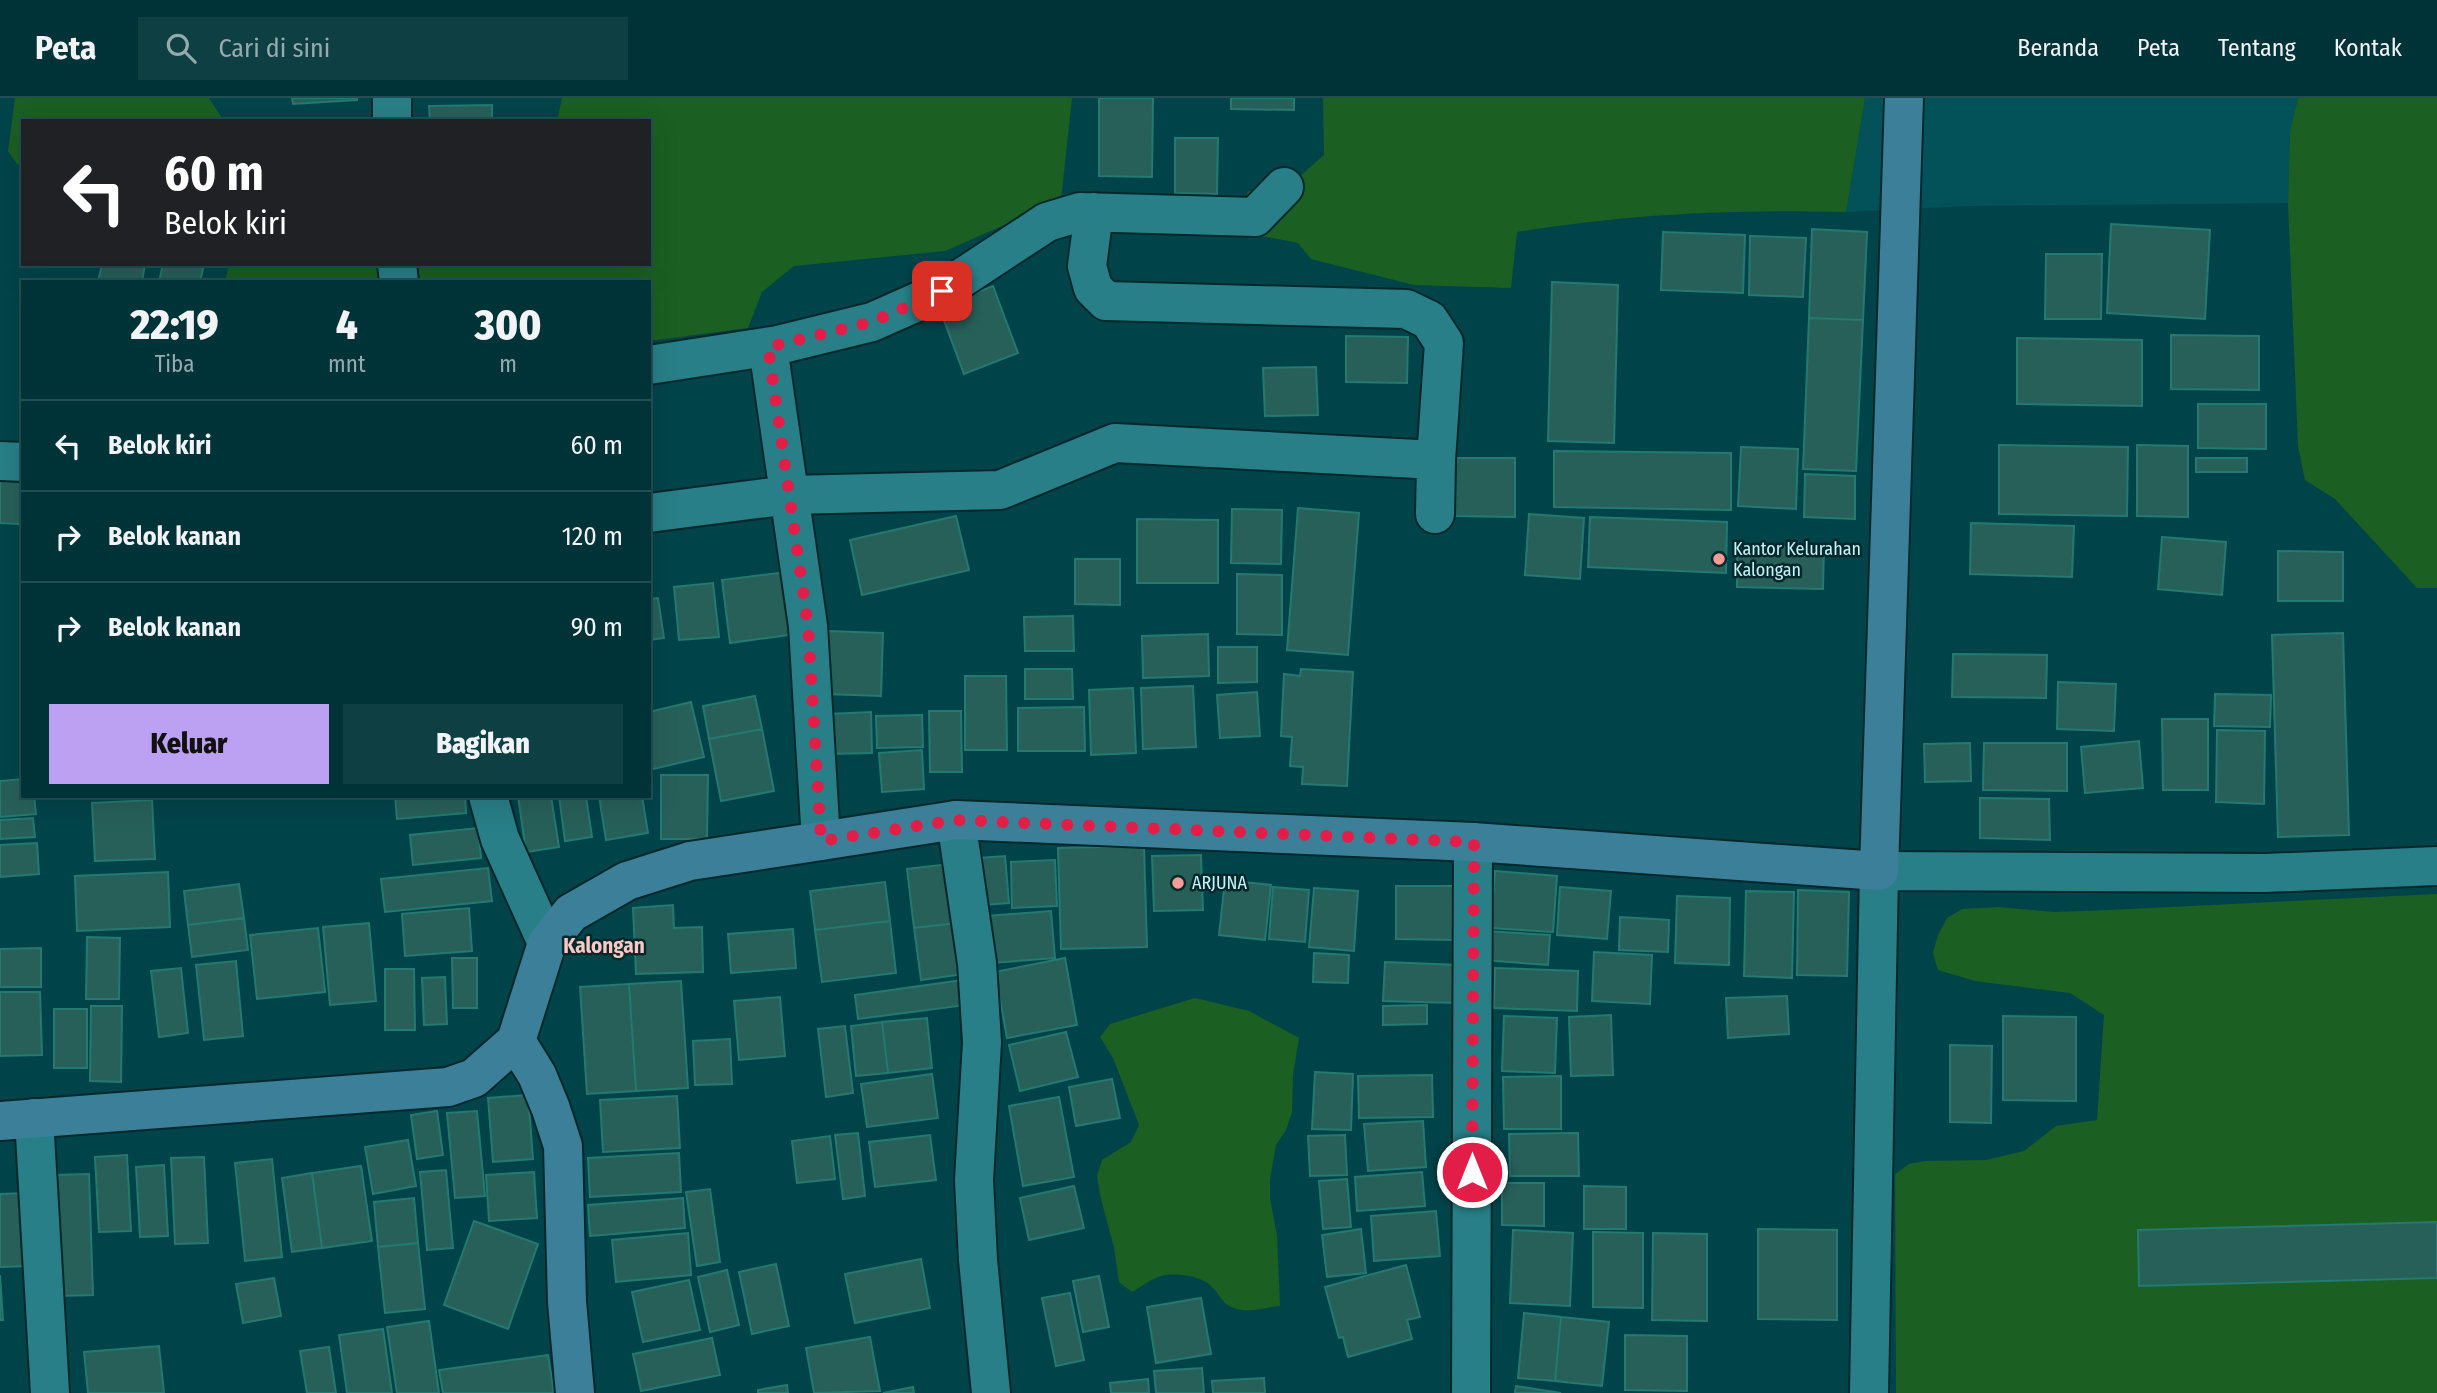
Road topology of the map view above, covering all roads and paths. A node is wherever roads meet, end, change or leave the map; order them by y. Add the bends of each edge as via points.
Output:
1 (392, 98) edge
2 (1904, 98) edge
3 (392, 119) edge
4 (1284, 187) dead end
5 (1094, 212) junction
6 (768, 347) junction
7 (651, 365) edge
8 (1436, 460) junction
9 (0, 461) edge
10 (21, 462) edge
11 (789, 495) junction
12 (651, 513) edge
13 (1436, 514) dead end
14 (489, 798) edge
15 (956, 820) junction
16 (821, 841) junction
17 (1474, 842) junction
18 (2437, 866) edge
19 (1879, 871) junction
20 (547, 943) junction
21 (516, 1041) junction
22 (17, 1120) edge
23 (50, 1393) edge
24 (575, 1393) edge
25 (991, 1393) edge
26 (1471, 1393) edge
27 (1869, 1393) edge

1 - 3 street
2 - 19 main road
4 - 5 street via 1255,217
5 - 6 street via 1047,222 942,291 872,322
5 - 8 street via 1087,266 1093,288 1107,301 1406,309 1429,320 1444,343
6 - 7 street
6 - 11 street
8 - 11 street via 1115,443 1000,490
8 - 13 street
9 - 10 street
11 - 12 street
11 - 16 street via 808,626
14 - 20 street via 500,839
15 - 16 main road
15 - 17 main road
15 - 25 street via 977,963 982,1042 974,1180
16 - 20 main road via 690,861 626,881 571,913
17 - 19 main road
17 - 26 street
18 - 19 street via 2265,873
19 - 27 street
20 - 21 main road
21 - 22 main road via 474,1078 447,1087
21 - 24 main road via 537,1075 563,1146 567,1302
22 - 23 street

